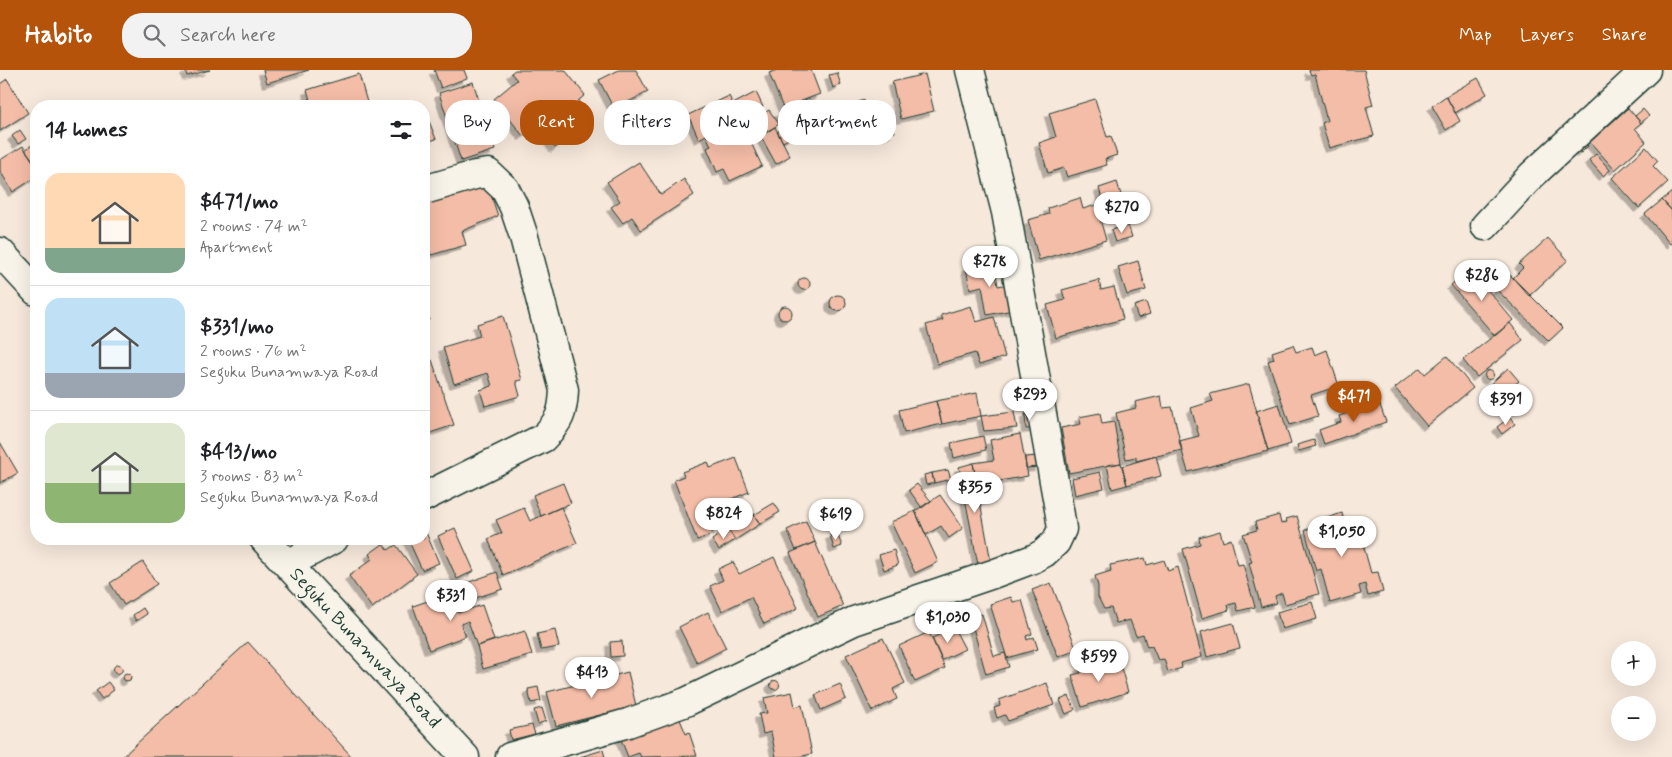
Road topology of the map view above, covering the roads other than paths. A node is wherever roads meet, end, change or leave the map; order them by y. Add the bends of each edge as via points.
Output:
1 (970, 70) edge
2 (1646, 70) edge
3 (430, 188) edge
4 (1485, 226) dead end
5 (0, 252) edge
6 (30, 284) edge
7 (430, 494) edge
8 (270, 545) edge
9 (323, 545) edge
10 (288, 564) junction
11 (465, 757) edge
12 (510, 757) edge

1 - 12 street via 1008,222 1060,514 1062,529 1056,542 1033,558 854,621 686,702 628,723
2 - 4 street via 1539,168
3 - 7 street via 488,174 505,190 524,237 564,390 563,409 557,425 544,438
5 - 6 street
8 - 10 street, Seguku Bunamwaya Road
9 - 10 street
10 - 11 street, Seguku Bunamwaya Road

